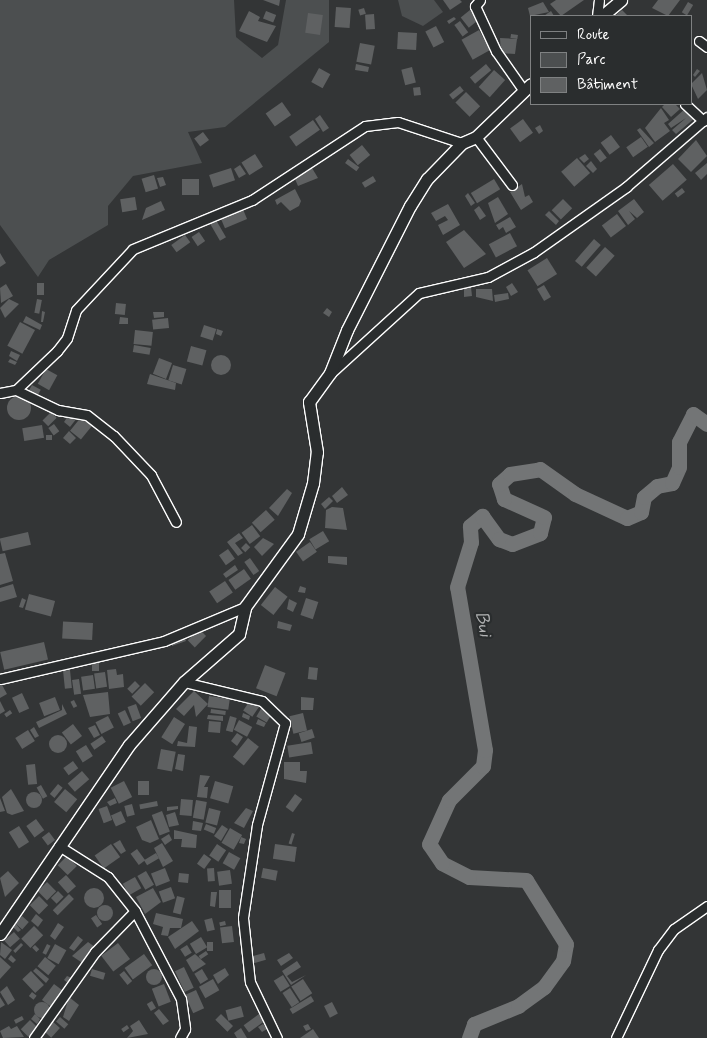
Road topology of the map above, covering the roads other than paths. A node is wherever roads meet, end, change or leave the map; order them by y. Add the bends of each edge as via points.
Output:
1 (480, 0) edge
2 (599, 0) edge
3 (621, 0) edge
4 (597, 15) edge
5 (603, 15) edge
6 (527, 88) edge
7 (686, 105) edge
8 (705, 119) edge
9 (476, 137) junction
10 (462, 143) junction
11 (512, 184) dead end
12 (330, 373) junction
13 (16, 390) junction
14 (0, 392) edge
15 (176, 522) dead end
16 (245, 607) junction
17 (0, 679) edge
18 (184, 682) junction
19 (60, 846) junction
20 (707, 906) edge
21 (135, 911) junction
22 (0, 934) edge
23 (34, 1038) edge
24 (180, 1038) edge
25 (277, 1038) edge
26 (616, 1038) edge

1 - 6 street via 475,6 496,51
2 - 4 street
3 - 5 street
6 - 9 street
7 - 8 street
8 - 12 street via 626,187 534,252 488,277 419,293
9 - 10 street
9 - 11 street
10 - 12 street via 427,179 410,206 346,330
10 - 13 street via 398,122 365,126 252,200 134,249 76,310 67,338
12 - 16 street via 309,402 317,452 298,534
13 - 14 street
13 - 15 street via 58,410 87,415 114,436 151,476
16 - 17 street via 164,641
16 - 18 street via 239,634
18 - 19 street via 129,745
18 - 25 street via 262,701 285,723 257,825 243,918 250,982
19 - 21 street via 108,877
19 - 22 street
20 - 26 street via 674,929 658,950
21 - 23 street via 95,952
21 - 24 street via 181,999 185,1029

